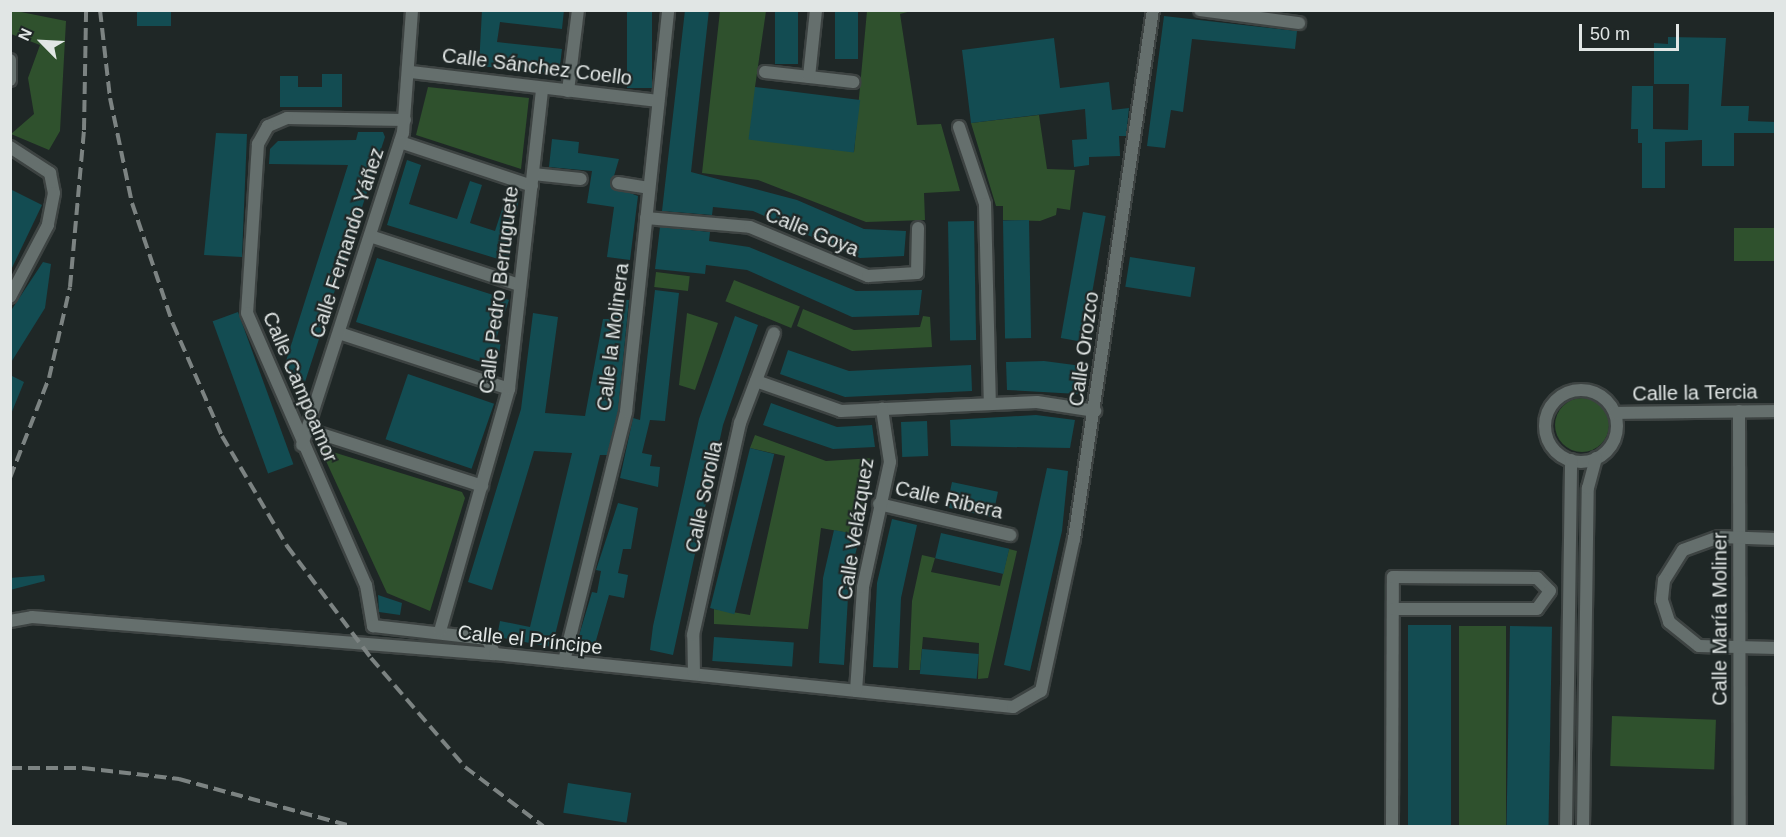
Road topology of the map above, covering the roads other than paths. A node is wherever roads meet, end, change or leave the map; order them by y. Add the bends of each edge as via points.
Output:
1 (412, 10) edge
2 (578, 10) edge
3 (668, 10) edge
4 (816, 10) edge
5 (1153, 10) edge
6 (1200, 10) edge
7 (1299, 23) dead end
8 (10, 60) edge
9 (411, 72) junction
10 (765, 72) dead end
11 (809, 77) junction
12 (10, 80) edge
13 (853, 82) dead end
14 (542, 89) junction
15 (568, 91) junction
16 (658, 101) junction
17 (405, 120) junction
18 (959, 127) dead end
19 (400, 142) junction
20 (10, 147) edge
21 (581, 179) dead end
22 (533, 180) junction
23 (618, 183) dead end
24 (649, 188) junction
25 (646, 218) junction
26 (918, 228) dead end
27 (370, 236) junction
28 (519, 285) junction
29 (10, 297) edge
30 (339, 333) junction
31 (774, 333) dead end
32 (756, 381) junction
33 (509, 389) junction
34 (990, 404) junction
35 (882, 409) junction
36 (1095, 411) junction
37 (1739, 411) junction
38 (1776, 411) edge
39 (1615, 413) junction
40 (309, 430) junction
41 (302, 445) junction
42 (1596, 458) junction
43 (1571, 460) junction
44 (482, 486) junction
45 (879, 504) junction
46 (1010, 535) dead end
47 (1739, 538) junction
48 (1776, 538) edge
49 (1393, 609) junction
50 (10, 621) edge
51 (440, 631) junction
52 (1740, 648) junction
53 (1776, 648) edge
54 (495, 654) junction
55 (564, 662) junction
56 (694, 674) junction
57 (856, 691) junction
58 (1041, 691) joint
59 (1392, 826) edge
60 (1566, 826) edge
61 (1583, 826) edge
62 (1740, 826) edge

1 - 9 street, Calle Fernando Yáñez
2 - 15 street
3 - 16 street, Calle la Molinera
4 - 11 street
5 - 36 street, Calle Orozco
6 - 7 street
8 - 12 street
9 - 14 street, Calle Sánchez Coello
9 - 17 street, Calle Fernando Yáñez
10 - 11 street
11 - 13 street
14 - 15 street, Calle Sánchez Coello
14 - 22 street, Calle Pedro Berruguete
15 - 16 street, Calle Sánchez Coello
16 - 24 street, Calle la Molinera
17 - 19 street, Calle Fernando Yáñez
17 - 41 street, Calle Campoamor via 287,118 268,126 258,144 248,313
18 - 34 street via 986,214
19 - 22 street
19 - 27 street, Calle Fernando Yáñez
20 - 29 street via 50,173 54,193 48,225
21 - 22 street
22 - 28 street, Calle Pedro Berruguete
23 - 24 street
24 - 25 street, Calle la Molinera
25 - 26 street, Calle Goya via 750,227 868,276 917,273
25 - 55 street, Calle la Molinera via 626,412
27 - 28 street
27 - 30 street, Calle Fernando Yáñez
28 - 33 street, Calle Pedro Berruguete
30 - 33 street
30 - 40 street, Calle Fernando Yáñez
31 - 32 street, Calle Sorolla
32 - 35 street via 841,411
32 - 56 street, Calle Sorolla via 740,423 693,635
33 - 44 street, Calle Pedro Berruguete
34 - 35 street
34 - 36 street via 1037,402
35 - 45 street, Calle Velázquez via 890,462
36 - 58 street, Calle Orozco
37 - 38 street, Calle la Tercia
37 - 39 street, Calle la Tercia
37 - 47 street, Calle María Moliner
39 - 42 street via 1614,440
39 - 43 street via 1603,397 1584,390 1555,401 1545,430 1554,449
40 - 41 street, Calle Fernando Yáñez
40 - 44 street
41 - 51 street, Calle Campoamor via 366,585 373,626
42 - 43 street
42 - 61 street via 1588,488
43 - 60 street
44 - 51 street, Calle Pedro Berruguete
45 - 46 street, Calle Ribera
45 - 57 street, Calle Velázquez via 863,587
47 - 48 street
47 - 52 street, Calle María Moliner
47 - 52 street via 1719,537 1683,550 1664,580 1662,600 1669,622 1683,637 1699,646
49 - 49 street via 1537,609 1550,591 1537,578 1393,577
49 - 59 street
50 - 54 street, Calle el Príncipe via 32,617
51 - 54 street, Calle Campoamor via 487,639
52 - 53 street
52 - 62 street, Calle María Moliner
54 - 55 street, Calle el Príncipe
55 - 56 street, Calle el Príncipe
56 - 57 street, Calle el Príncipe
57 - 58 street, Calle el Príncipe via 1013,707

